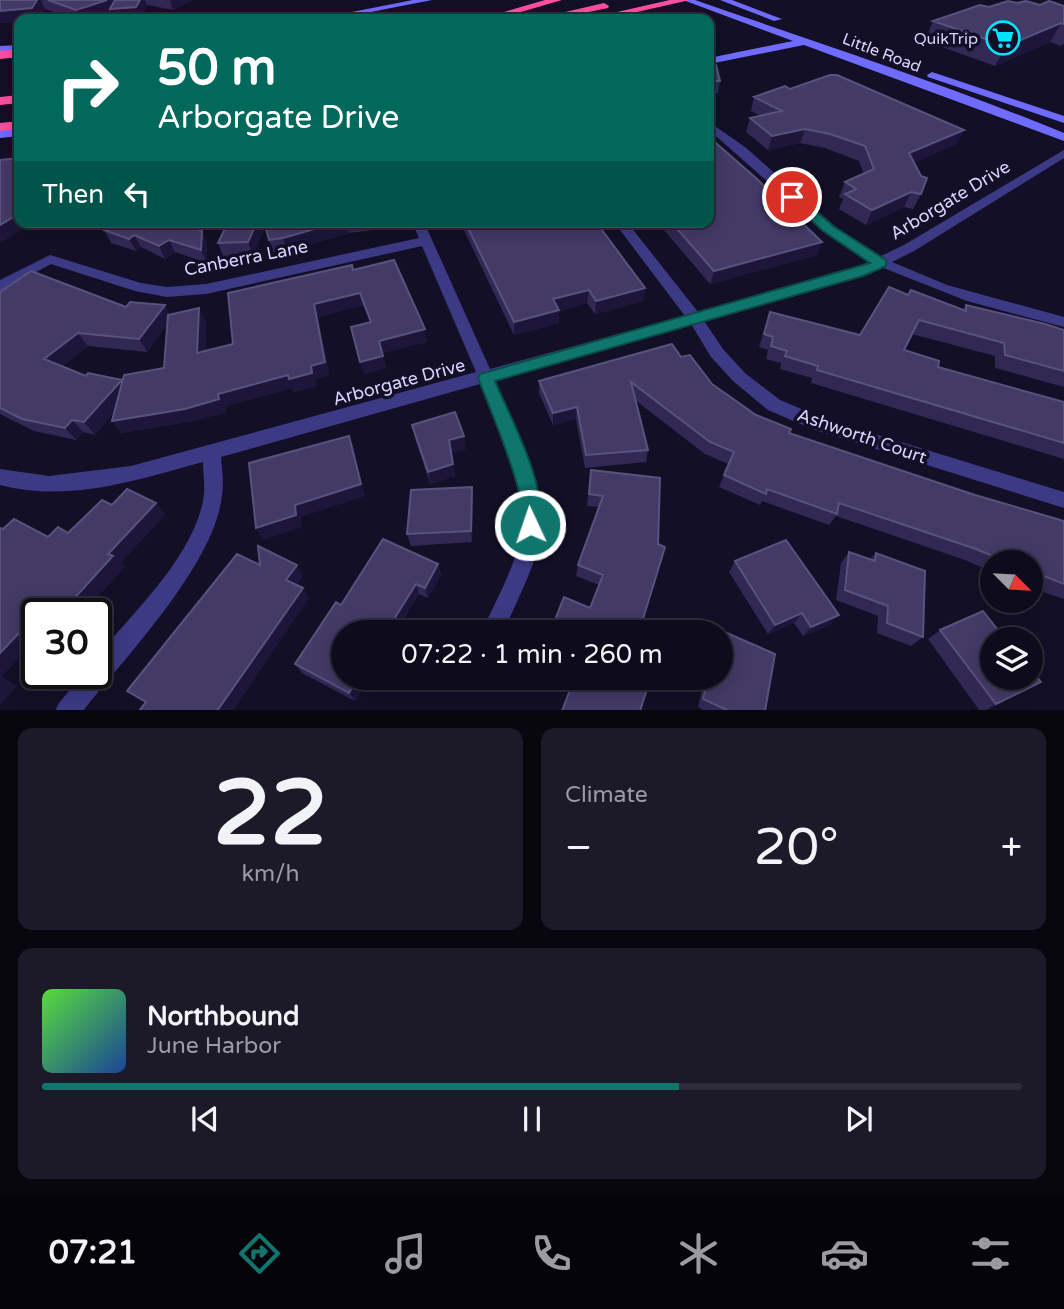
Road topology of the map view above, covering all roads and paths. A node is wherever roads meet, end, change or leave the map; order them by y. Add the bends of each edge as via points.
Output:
1 (428, 0) edge
2 (556, 0) edge
3 (627, 0) edge
4 (686, 0) edge
5 (724, 0) edge
6 (349, 14) edge
7 (504, 14) edge
8 (563, 14) edge
9 (617, 14) edge
10 (785, 22) dead end
11 (810, 35) junction
12 (775, 49) junction
13 (850, 56) junction
14 (714, 60) edge
15 (1064, 120) edge
16 (714, 128) edge
17 (1064, 137) edge
18 (1064, 153) edge
19 (420, 228) edge
20 (626, 228) edge
21 (425, 241) junction
22 (881, 263) junction
23 (0, 286) edge
24 (694, 317) junction
25 (1064, 322) edge
26 (486, 378) junction
27 (212, 453) junction
28 (0, 477) edge
29 (1064, 500) edge
30 (498, 620) edge
31 (67, 710) edge

1 - 6 main road
2 - 7 highway
3 - 8 highway
4 - 9 highway
4 - 11 main road, Little Road
5 - 10 main road
11 - 12 main road
11 - 13 main road, Little Road
11 - 15 main road, Little Road
12 - 13 main road
12 - 14 main road
13 - 17 main road, Little Road
16 - 22 street via 828,228
18 - 22 street, Arborgate Drive
19 - 21 street
20 - 24 street, Ashworth Court
21 - 23 street, Canberra Lane via 193,290 140,288 50,259
21 - 26 street
22 - 24 street, Arborgate Drive
22 - 25 street via 968,298
24 - 26 street, Arborgate Drive
24 - 29 street, Ashworth Court via 717,353 774,405 818,424
26 - 27 street, Arborgate Drive
26 - 30 street via 531,504 528,547
27 - 28 street, Arborgate Drive via 71,485 19,483
27 - 31 street via 213,495 201,537 174,580

